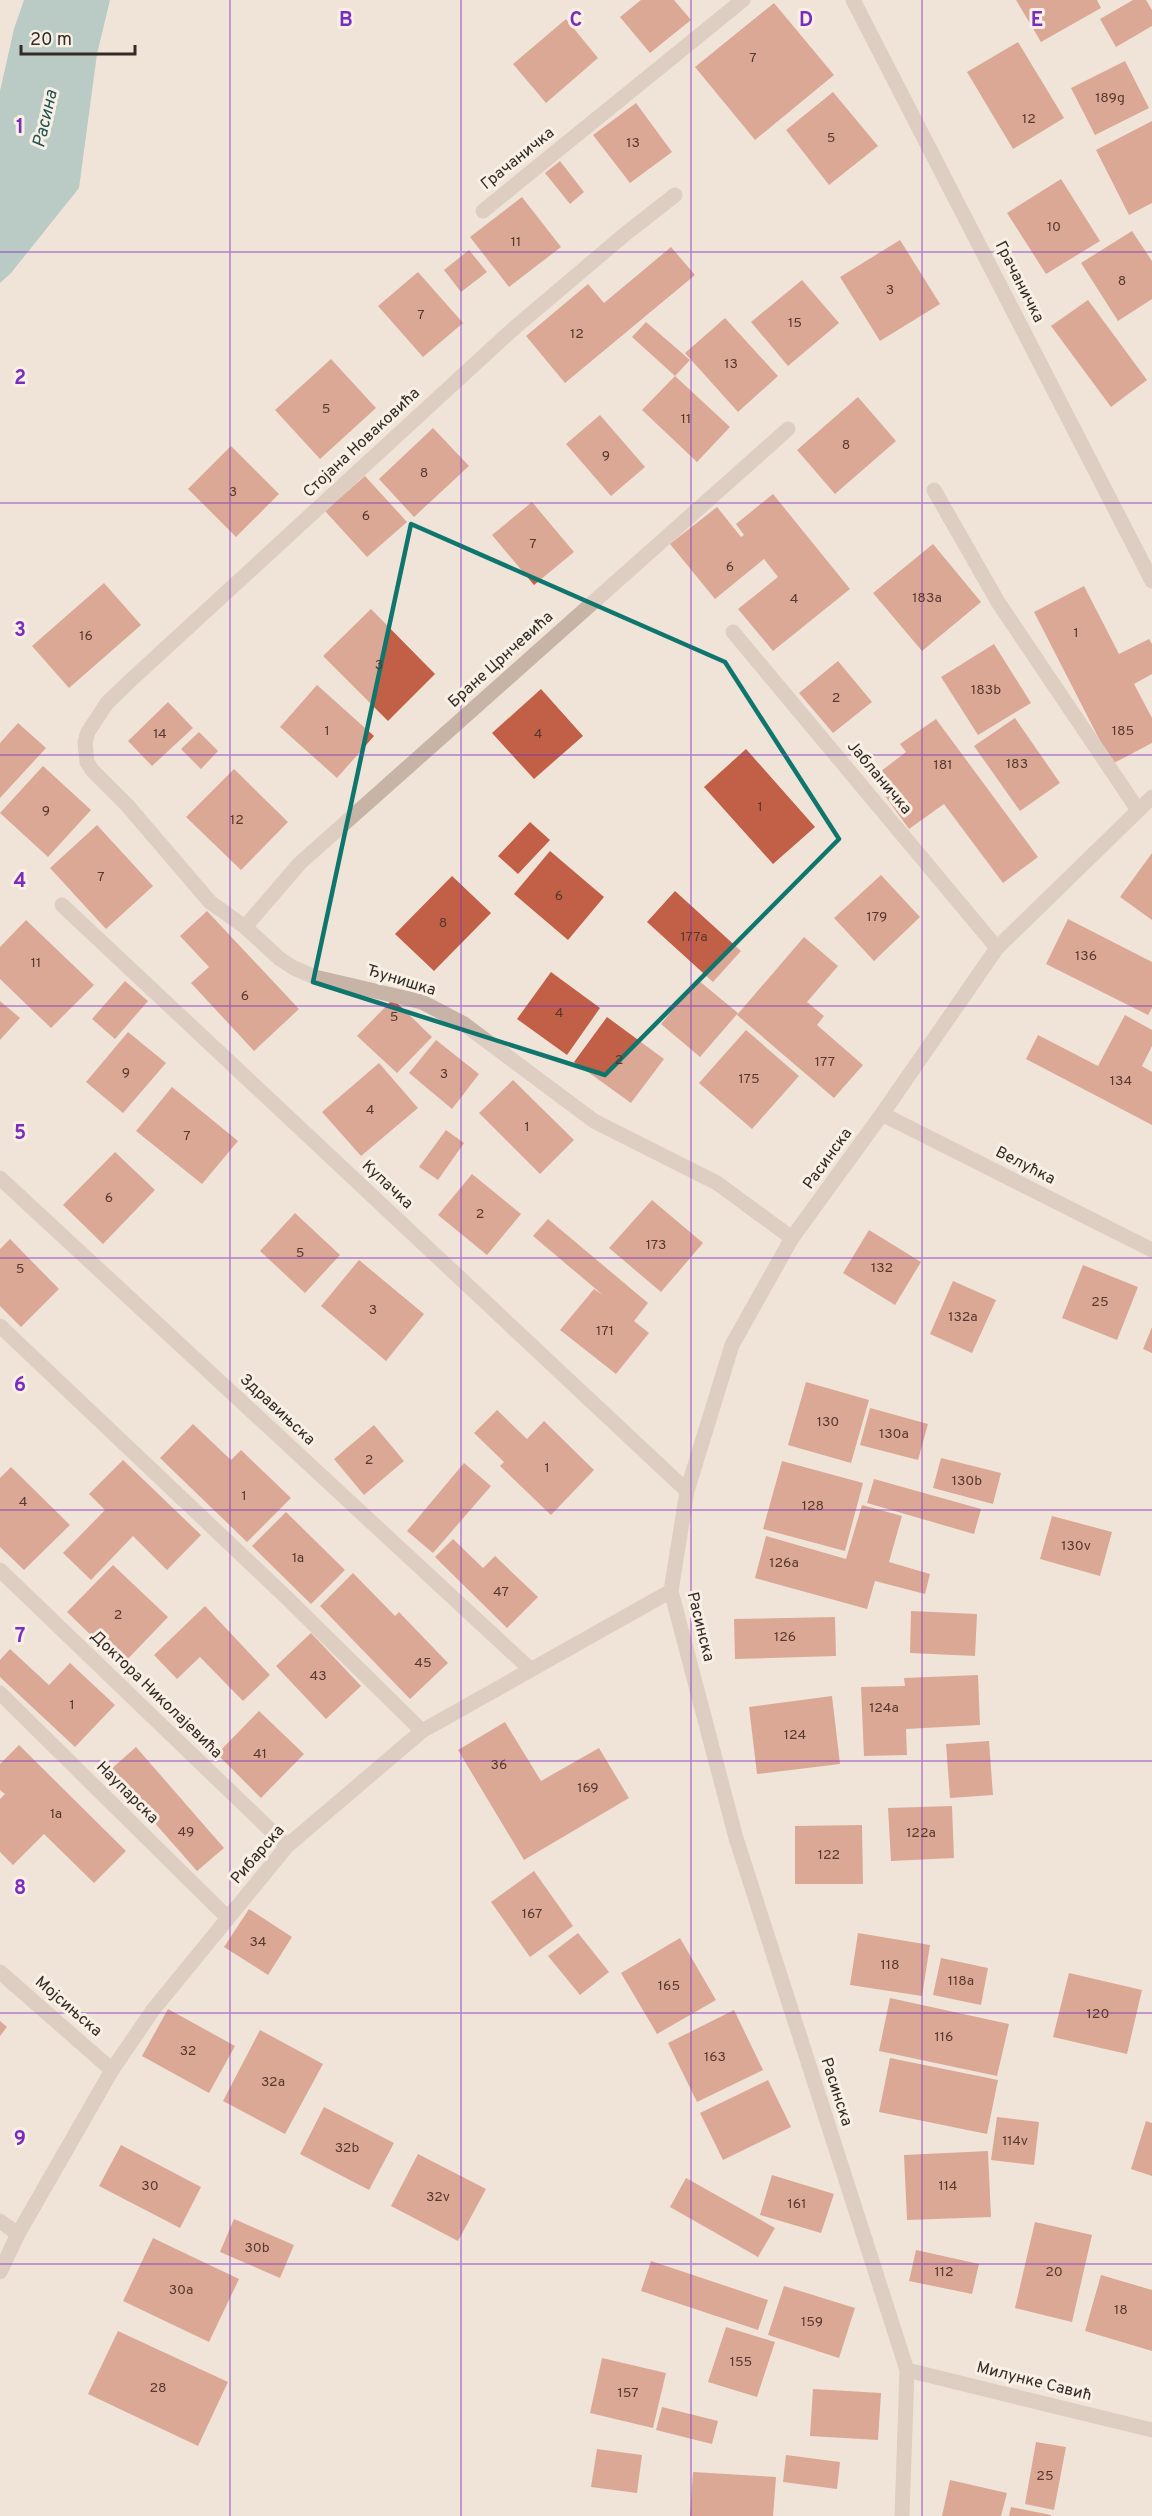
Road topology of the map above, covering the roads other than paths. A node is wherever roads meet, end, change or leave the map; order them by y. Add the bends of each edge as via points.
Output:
1 (743, 0) edge
2 (853, 0) edge
3 (675, 195) dead end
4 (483, 211) dead end
5 (788, 429) dead end
6 (934, 490) dead end
7 (1152, 581) edge
8 (733, 632) dead end
9 (88, 732) joint
10 (1152, 797) edge
11 (1138, 810) junction
12 (62, 905) dead end
13 (245, 927) junction
14 (997, 948) junction
15 (882, 1114) junction
16 (0, 1178) edge
17 (792, 1238) junction
18 (1152, 1250) edge
19 (0, 1326) edge
20 (687, 1491) junction
21 (0, 1570) edge
22 (671, 1591) junction
23 (530, 1669) junction
24 (0, 1693) edge
25 (422, 1731) junction
26 (286, 1846) junction
27 (228, 1918) junction
28 (0, 1972) edge
29 (112, 2070) junction
30 (0, 2221) edge
31 (18, 2234) junction
32 (0, 2272) edge
33 (907, 2370) junction
34 (1152, 2430) edge
35 (902, 2516) edge

1 - 4 street, Грачаничка
2 - 7 street, Грачаничка
3 - 9 street, Стојана Новаковића via 512,330 124,687
5 - 13 street, Бране Црнчевића via 300,863
6 - 11 street via 998,602
8 - 14 street, Јабланичка
9 - 13 street, Ђунишка via 85,753 92,770 210,902
10 - 11 street, Расинска
11 - 14 street, Расинска
12 - 20 street, Купачка
13 - 17 street, Ђунишка via 294,968 315,977 422,1002 464,1024 594,1121 717,1183
14 - 15 street, Расинска
15 - 17 street, Расинска
15 - 18 street, Велућка
16 - 23 street, Здравињска
17 - 20 street, Расинска via 732,1345
19 - 25 street
20 - 22 street, Расинска
21 - 26 street, Доктора Николајевића
22 - 23 street, Рибарска
22 - 33 street, Расинска via 736,1838
23 - 25 street, Рибарска
24 - 27 street, Наупарска
25 - 26 street, Рибарска
26 - 27 street, Рибарска
27 - 29 street, Рибарска via 153,2010
28 - 29 street, Мојсињска
29 - 31 street, Рибарска
30 - 31 street
31 - 32 street, Рибарска
33 - 34 street, Милунке Савић
33 - 35 street, Расинска

